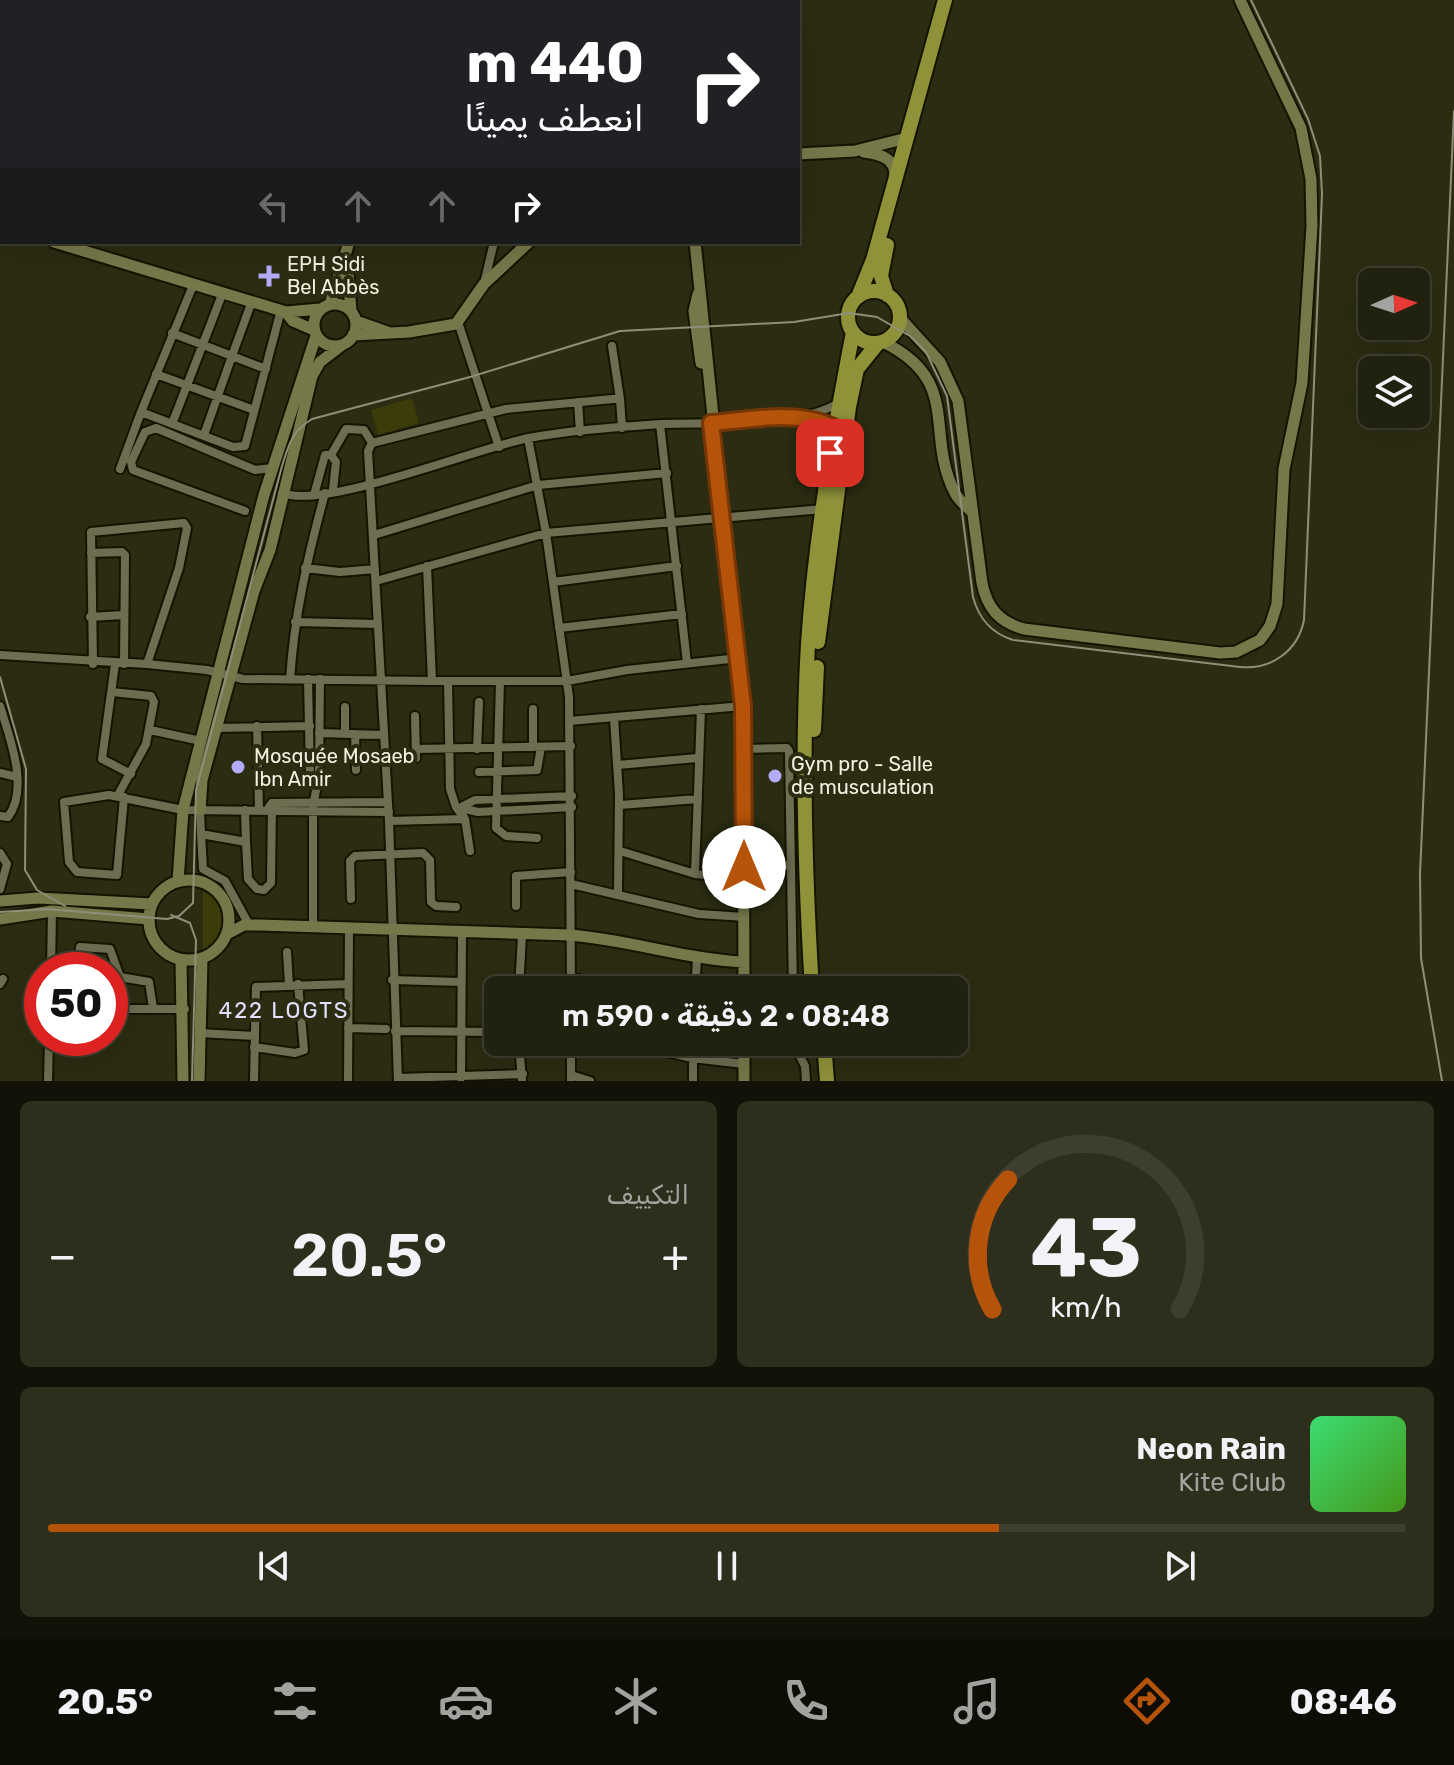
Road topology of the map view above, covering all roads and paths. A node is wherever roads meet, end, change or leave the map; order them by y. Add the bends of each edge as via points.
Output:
1 (945, 0) edge
2 (955, 0) edge
3 (1240, 0) edge
4 (907, 138) junction
5 (855, 151) junction
6 (800, 154) edge
7 (895, 185) junction
8 (61, 244) edge
9 (494, 244) edge
10 (527, 244) edge
11 (695, 244) edge
12 (348, 248) edge
13 (194, 283) junction
14 (484, 284) junction
15 (223, 292) junction
16 (887, 295) junction
17 (858, 297) junction
18 (252, 301) junction
19 (325, 307) junction
20 (284, 311) junction
21 (353, 316) junction
22 (900, 318) junction
23 (458, 322) junction
24 (853, 332) junction
25 (172, 333) junction
26 (315, 333) junction
27 (387, 333) junction
28 (353, 335) junction
29 (880, 342) junction
30 (205, 344) junction
31 (342, 345) junction
32 (612, 346) dead end
33 (232, 356) junction
34 (266, 369) junction
35 (156, 374) junction
36 (188, 386) junction
37 (220, 398) junction
38 (620, 399) junction
39 (578, 402) junction
40 (840, 402) junction
41 (254, 410) junction
42 (141, 412) junction
43 (488, 415) junction
44 (789, 418) junction
45 (711, 423) junction
46 (172, 424) junction
47 (660, 424) junction
48 (622, 428) junction
49 (835, 428) junction
50 (580, 432) junction
51 (204, 435) junction
52 (528, 438) junction
53 (372, 443) junction
54 (499, 447) junction
55 (331, 455) junction
56 (272, 468) junction
57 (120, 469) dead end
58 (667, 473) junction
59 (370, 484) junction
60 (538, 485) junction
61 (969, 488) junction
62 (954, 491) junction
63 (329, 492) junction
64 (282, 493) junction
65 (314, 495) junction
66 (823, 509) junction
67 (245, 511) dead end
68 (972, 512) junction
69 (723, 517) junction
70 (672, 521) junction
71 (546, 533) junction
72 (374, 535) junction
73 (91, 553) junction
74 (427, 566) junction
75 (677, 566) junction
76 (305, 568) junction
77 (375, 569) junction
78 (376, 581) junction
79 (553, 582) junction
80 (682, 614) junction
81 (123, 615) junction
82 (90, 617) junction
83 (295, 622) junction
84 (377, 624) junction
85 (559, 628) junction
86 (0, 655) edge
87 (739, 658) junction
88 (687, 663) junction
89 (93, 664) junction
90 (120, 664) junction
91 (147, 664) junction
92 (218, 672) junction
93 (231, 676) junction
94 (308, 679) junction
95 (320, 679) junction
96 (290, 680) junction
97 (381, 680) junction
98 (432, 681) junction
99 (448, 681) junction
100 (500, 681) junction
101 (567, 681) junction
102 (112, 692) junction
103 (479, 702) dead end
104 (0, 706) edge
105 (743, 706) junction
106 (345, 707) dead end
107 (533, 709) dead end
108 (701, 709) junction
109 (415, 716) dead end
110 (614, 718) junction
111 (569, 721) junction
112 (257, 726) junction
113 (308, 726) junction
114 (216, 728) junction
115 (319, 729) junction
116 (150, 730) junction
117 (350, 734) junction
118 (383, 735) junction
119 (201, 741) junction
120 (571, 746) junction
121 (537, 747) junction
122 (449, 749) junction
123 (477, 749) junction
124 (499, 749) junction
125 (744, 749) junction
126 (697, 758) junction
127 (618, 765) junction
128 (356, 770) dead end
129 (479, 772) dead end
130 (499, 772) junction
131 (0, 773) edge
132 (131, 774) junction
133 (17, 777) junction
134 (314, 788) junction
135 (121, 796) junction
136 (572, 796) junction
137 (495, 799) junction
138 (698, 799) junction
139 (313, 800) junction
140 (388, 802) junction
141 (620, 805) junction
142 (459, 807) junction
143 (572, 807) junction
144 (183, 810) junction
145 (200, 810) junction
146 (245, 810) junction
147 (267, 810) junction
148 (496, 810) junction
149 (314, 811) junction
150 (0, 816) edge
151 (389, 817) junction
152 (465, 819) junction
153 (201, 834) junction
154 (537, 838) dead end
155 (246, 842) junction
156 (470, 851) dead end
157 (620, 851) junction
158 (0, 853) edge
159 (390, 854) junction
160 (789, 869) junction
161 (571, 872) junction
162 (744, 872) junction
163 (806, 872) junction
164 (695, 874) junction
165 (178, 881) junction
166 (571, 884) junction
167 (0, 889) edge
168 (618, 893) junction
169 (351, 899) dead end
170 (0, 901) edge
171 (152, 904) junction
172 (516, 906) dead end
173 (456, 907) dead end
174 (52, 911) junction
175 (228, 911) junction
176 (745, 917) junction
177 (0, 919) edge
178 (149, 919) junction
179 (253, 923) junction
180 (313, 928) junction
181 (349, 929) junction
182 (392, 931) junction
183 (227, 934) junction
184 (462, 934) junction
185 (522, 935) junction
186 (570, 935) junction
187 (51, 952) edge
188 (80, 952) edge
189 (111, 952) edge
190 (287, 952) dead end
191 (202, 959) junction
192 (697, 959) junction
193 (181, 960) junction
194 (744, 962) junction
195 (520, 976) edge
196 (571, 976) edge
197 (696, 976) edge
198 (744, 976) edge
199 (793, 976) edge
200 (811, 976) edge
201 (821, 976) edge
202 (128, 978) edge
203 (392, 980) junction
204 (461, 982) junction
205 (293, 984) junction
206 (348, 984) junction
207 (153, 1008) junction
208 (128, 1009) edge
209 (185, 1009) junction
210 (348, 1028) junction
211 (390, 1030) junction
212 (459, 1030) junction
213 (484, 1031) edge
214 (199, 1033) junction
215 (255, 1036) junction
216 (254, 1047) junction
217 (49, 1056) edge
218 (521, 1056) edge
219 (571, 1056) edge
220 (684, 1056) edge
221 (744, 1056) edge
222 (800, 1056) edge
223 (816, 1056) edge
224 (825, 1056) edge
225 (692, 1058) junction
226 (744, 1064) junction
227 (461, 1078) junction
228 (523, 1078) edge
229 (571, 1078) edge
230 (398, 1079) edge
231 (48, 1081) edge
232 (183, 1081) edge
233 (199, 1081) edge
234 (254, 1081) edge
235 (348, 1081) edge
236 (590, 1081) edge
237 (693, 1081) edge
238 (744, 1081) edge
239 (806, 1081) edge
240 (817, 1081) edge
241 (827, 1081) edge

1 - 4 highway
2 - 16 highway via 882,261
3 - 68 main road via 1301,128 1312,197 1302,383 1284,469 1277,604 1270,626 1252,645 1227,653 1011,625 992,611 984,594
4 - 5 main road
4 - 7 highway
5 - 6 main road
5 - 7 main road via 890,161
7 - 17 highway
8 - 13 main road
9 - 14 street
10 - 14 main road
11 - 45 main road via 695,327
12 - 19 main road
12 - 21 main road
13 - 15 main road
13 - 25 street
14 - 23 main road
15 - 18 main road
15 - 30 street
16 - 17 highway via 869,292
16 - 22 highway
17 - 24 highway via 848,313
18 - 20 main road
18 - 33 street
19 - 20 main road
19 - 21 main road via 341,305
19 - 26 main road via 314,319
20 - 26 main road
20 - 34 street
21 - 27 main road
21 - 28 main road
22 - 29 highway via 894,333
22 - 61 main road via 932,351 954,389
23 - 27 main road
23 - 43 street
24 - 29 highway via 864,341
24 - 40 highway
25 - 30 street
25 - 35 street
26 - 31 main road via 328,345
26 - 56 main road
27 - 28 main road
28 - 31 main road
29 - 62 main road via 917,364 932,386
29 - 201 highway via 857,369 849,407 818,640 814,791
30 - 33 street
30 - 36 street
31 - 64 main road via 312,376
32 - 38 street
33 - 34 street
33 - 37 street
34 - 41 street
35 - 36 street
35 - 42 street
36 - 37 street
36 - 46 street
37 - 41 street
37 - 51 street
38 - 39 street
38 - 48 street
39 - 43 street
39 - 50 street
40 - 44 street via 820,413
40 - 49 highway
41 - 51 street via 241,449
42 - 46 street
42 - 57 street
43 - 53 street
43 - 54 street
44 - 45 street
44 - 49 street
45 - 47 street
45 - 69 main road
46 - 51 street
47 - 48 street
47 - 58 street
48 - 50 street
49 - 66 highway
50 - 52 street
52 - 54 street
52 - 60 street
53 - 55 street via 364,430 346,429
53 - 59 street
54 - 59 street
55 - 63 street via 336,462
55 - 65 street via 322,457
56 - 67 street via 255,470 156,428 145,432 131,462 133,470
56 - 92 main road
58 - 60 street
58 - 70 street
59 - 63 street
59 - 72 street
60 - 71 street
60 - 72 street
61 - 62 main road
61 - 68 main road
62 - 68 main road
63 - 65 street
63 - 76 street
64 - 65 street
64 - 93 main road
66 - 69 street
66 - 163 highway via 806,685
69 - 70 street
69 - 87 main road
70 - 71 street
70 - 75 street
71 - 74 street
71 - 79 street
72 - 77 street
73 - 81 street via 124,553
73 - 82 street
73 - 91 street via 94,530 186,524 179,568
74 - 78 street
74 - 98 street
75 - 79 street
75 - 80 street
76 - 77 street
76 - 83 street
77 - 78 street
78 - 84 street
79 - 85 street
80 - 85 street
80 - 88 street
81 - 82 street
81 - 90 street
82 - 89 street
83 - 84 street
83 - 96 street
84 - 97 street
85 - 101 street
86 - 89 street
87 - 88 street
87 - 105 main road
88 - 101 street
89 - 90 street
90 - 91 street
90 - 102 street
91 - 92 street
92 - 93 street
92 - 119 main road
93 - 96 street
93 - 114 main road
94 - 95 street
94 - 96 street
94 - 113 street
95 - 97 street
95 - 115 street
97 - 98 street
97 - 118 street
98 - 99 street
99 - 100 street
99 - 122 street
100 - 101 street
100 - 124 street
101 - 111 street
102 - 116 street via 151,696
102 - 132 street via 102,759
103 - 123 street
104 - 133 street
105 - 108 street
105 - 125 main road
106 - 117 street
107 - 121 street
108 - 110 street
108 - 126 street
109 - 122 street via 416,754
110 - 111 street
110 - 127 street
111 - 120 street
112 - 113 street
112 - 114 street
112 - 147 street
113 - 115 street
113 - 134 street
114 - 145 main road
115 - 117 street
115 - 134 street
116 - 119 street
116 - 132 street
117 - 118 street
117 - 128 street
118 - 140 street
119 - 144 main road
120 - 121 street
120 - 136 street
121 - 124 street
121 - 130 street via 539,769
122 - 123 street
122 - 142 street via 451,797
123 - 124 street
124 - 130 street
125 - 160 street via 789,751
125 - 162 main road
126 - 127 street
126 - 138 street
127 - 141 street
129 - 130 street
130 - 137 street
131 - 133 street
132 - 135 street
133 - 150 street via 13,810 8,817
134 - 139 street
135 - 135 street via 117,875 77,872 69,862 64,802
135 - 144 street
136 - 137 street
136 - 143 street
137 - 142 street via 469,800
137 - 148 street
138 - 141 street
138 - 164 street
139 - 140 street
139 - 147 street
139 - 149 street
140 - 151 street
141 - 157 street
142 - 148 street
142 - 152 street
143 - 148 street
143 - 161 street
144 - 145 street
144 - 165 main road
145 - 146 street
145 - 153 street
146 - 147 street
146 - 155 street
147 - 149 street
147 - 155 street via 271,883 264,890 248,879
148 - 154 street via 499,834
149 - 151 street
149 - 180 street
151 - 152 street
151 - 159 street
152 - 156 street
153 - 155 street
153 - 179 street via 203,869 225,881
157 - 164 street
157 - 168 street
158 - 167 street via 7,864
159 - 169 street via 352,858
159 - 173 street via 426,854 431,902
159 - 182 street
160 - 162 street
160 - 163 street
160 - 199 street
161 - 166 street
161 - 172 street via 516,876
162 - 164 street
162 - 176 main road
163 - 200 highway
165 - 171 main road
165 - 175 main road via 196,880 213,888
166 - 168 street
166 - 186 street
168 - 176 street via 699,914
170 - 171 main road
171 - 178 main road
174 - 177 main road
174 - 178 main road
174 - 187 street
175 - 179 main road
175 - 183 main road
176 - 194 main road
178 - 193 main road via 155,941
179 - 180 main road
179 - 183 main road
180 - 181 main road
181 - 182 main road
181 - 206 street
182 - 184 main road
182 - 203 street
183 - 191 main road
184 - 185 main road
184 - 204 street
185 - 186 main road
185 - 195 street
186 - 192 main road via 615,939
186 - 196 street
188 - 189 street via 80,947
190 - 205 street
191 - 193 main road
191 - 214 main road
192 - 194 main road
192 - 197 street
193 - 209 main road
194 - 198 main road
202 - 207 street via 149,982
203 - 204 street
203 - 211 street
204 - 212 street
205 - 206 street
205 - 215 street via 256,987
205 - 216 street via 304,1050
206 - 210 street
207 - 208 street
207 - 209 street
209 - 232 main road
210 - 211 street
210 - 235 street
211 - 212 street
211 - 230 street
212 - 213 street
212 - 227 street
214 - 215 street
214 - 233 main road
215 - 216 street
216 - 234 street
217 - 231 street
218 - 228 street
219 - 229 street
220 - 225 street
221 - 226 main road
222 - 239 street
223 - 240 highway
224 - 241 highway
225 - 226 street
225 - 237 street
226 - 238 main road
227 - 228 street
227 - 230 street
229 - 236 street

